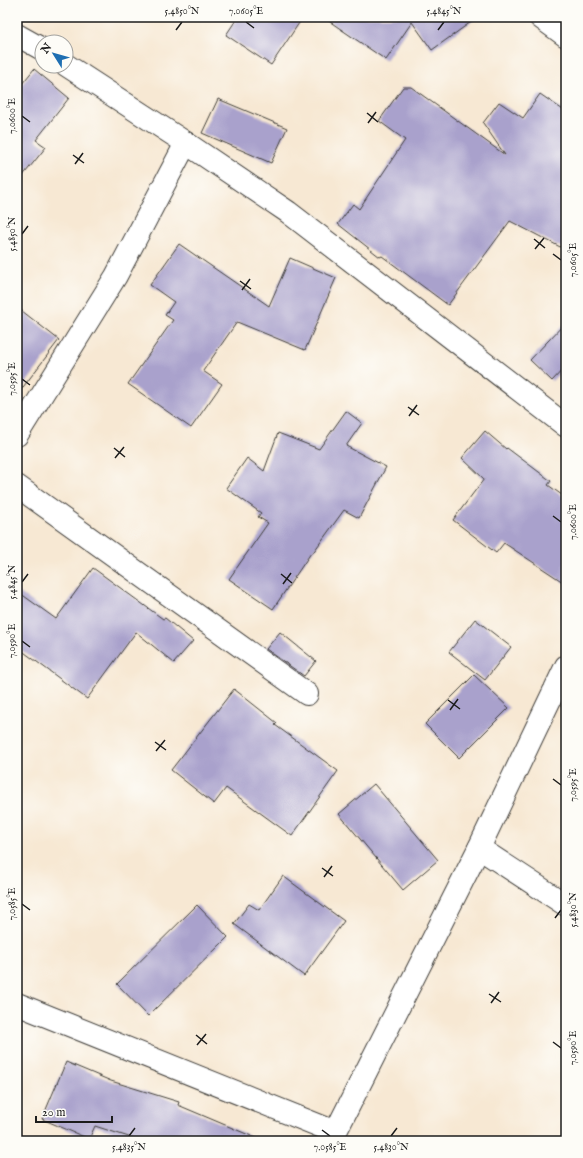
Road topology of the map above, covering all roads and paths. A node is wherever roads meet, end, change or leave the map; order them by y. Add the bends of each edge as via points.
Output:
1 (540, 17) edge
2 (17, 35) edge
3 (566, 36) edge
4 (34, 45) edge
5 (74, 70) edge
6 (186, 143) junction
7 (566, 426) edge
8 (17, 435) edge
9 (17, 486) edge
10 (566, 666) edge
11 (308, 694) dead end
12 (479, 848) junction
13 (566, 905) edge
14 (17, 1004) edge
15 (333, 1137) edge

1 - 3 street
2 - 4 street
5 - 6 street
6 - 7 street via 288,212
6 - 8 street via 116,276
9 - 11 street
10 - 12 street
12 - 13 street
12 - 15 street
14 - 15 street

